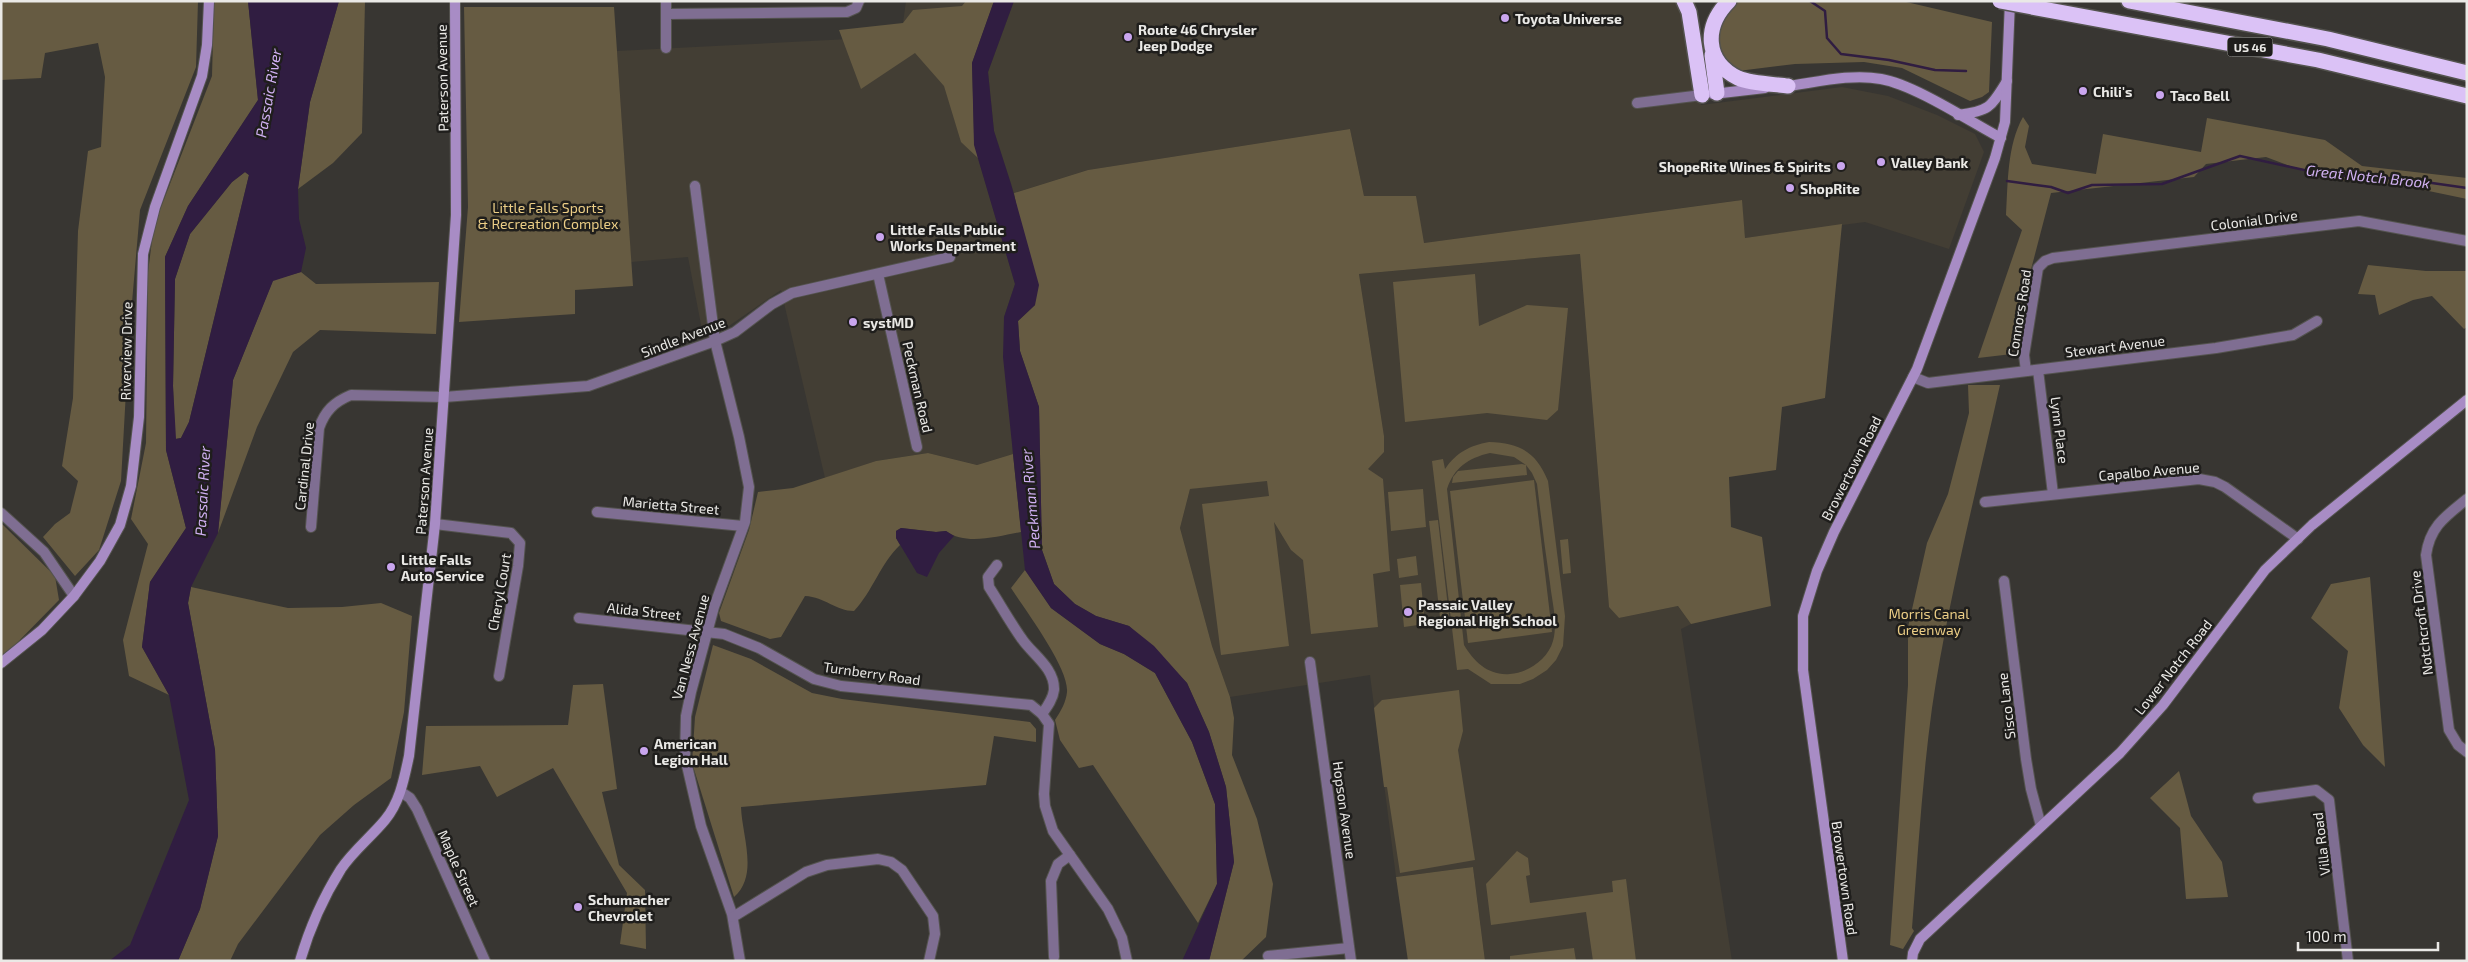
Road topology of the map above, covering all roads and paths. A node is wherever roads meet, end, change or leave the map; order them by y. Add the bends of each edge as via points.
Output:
1 (209, 1) edge
2 (455, 1) edge
3 (666, 1) edge
4 (859, 1) edge
5 (1684, 1) edge
6 (2000, 1) edge
7 (2010, 1) edge
8 (2129, 1) edge
9 (1728, 2) edge
10 (666, 14) junction
11 (1710, 42) junction
12 (666, 48) dead end
13 (2467, 73) edge
14 (2008, 80) junction
15 (1788, 86) junction
16 (1717, 93) junction
17 (1702, 95) junction
18 (2467, 96) edge
19 (1638, 103) dead end
20 (1958, 115) junction
21 (2001, 138) junction
22 (696, 186) dead end
23 (2467, 241) edge
24 (950, 257) dead end
25 (2045, 261) joint
26 (878, 274) junction
27 (2317, 321) dead end
28 (715, 342) junction
29 (2038, 370) junction
30 (2026, 371) junction
31 (1913, 377) junction
32 (444, 397) junction
33 (2467, 400) edge
34 (918, 447) dead end
35 (2054, 494) junction
36 (2467, 499) edge
37 (1985, 502) dead end
38 (597, 512) dead end
39 (1, 513) edge
40 (435, 524) junction
41 (743, 526) junction
42 (311, 527) dead end
43 (2298, 539) junction
44 (996, 565) dead end
45 (2004, 582) dead end
46 (74, 596) junction
47 (578, 618) dead end
48 (706, 631) junction
49 (1310, 662) dead end
50 (1, 663) edge
51 (498, 676) dead end
52 (1042, 714) junction
53 (2467, 752) edge
54 (400, 792) junction
55 (2258, 798) dead end
56 (2041, 826) junction
57 (1070, 855) junction
58 (733, 917) junction
59 (1349, 948) junction
60 (1268, 956) dead end
61 (1054, 957) dead end
62 (300, 961) edge
63 (485, 961) edge
64 (740, 961) edge
65 (928, 961) edge
66 (1127, 961) edge
67 (1351, 961) edge
68 (1842, 961) edge
69 (1912, 961) edge
70 (2348, 961) edge

1 - 46 street, Riverview Drive via 202,76 155,207 143,254 139,417 131,486 112,542
2 - 32 street, Paterson Avenue via 457,186
3 - 10 street
4 - 10 street via 851,11 837,12
5 - 17 highway
6 - 18 highway, US 46, bridge via 2318,60
7 - 14 street, Browertown Road
8 - 13 highway, US 46 via 2328,39
9 - 11 highway via 1712,26
10 - 12 street
11 - 15 highway via 1724,70 1740,79
11 - 16 highway
14 - 20 street via 1993,105 1976,113
14 - 21 street, Browertown Road
15 - 16 street
15 - 20 street via 1880,79 1904,86
16 - 17 street
17 - 19 street
20 - 21 street
21 - 31 street, Browertown Road
22 - 28 street, Van Ness Avenue
23 - 25 street, Colonial Drive via 2358,221
24 - 26 street, Sindle Avenue
25 - 30 street, Connors Road via 2038,268 2024,354
26 - 28 street, Sindle Avenue via 782,297
26 - 34 street, Peckman Road
27 - 29 street, Stewart Avenue via 2293,336
28 - 32 street, Sindle Avenue via 588,386
28 - 41 street, Van Ness Avenue via 749,486
29 - 30 street, Stewart Avenue
29 - 35 street, Lynn Place
30 - 31 street, Stewart Avenue via 1928,383
31 - 68 street, Browertown Road via 1834,532 1803,616 1803,670
32 - 40 street, Paterson Avenue
32 - 42 street, Cardinal Drive via 351,396 337,401 319,428
33 - 43 street, Lower Notch Road
35 - 37 street, Capalbo Avenue
35 - 43 street, Capalbo Avenue via 2208,480 2225,487
36 - 53 street, Notchcroft Drive via 2439,522 2430,538 2426,555 2448,730
38 - 41 street, Marietta Street
39 - 46 street via 44,552
40 - 51 street, Cheryl Court via 511,532 520,543
40 - 54 street, Paterson Avenue via 409,756
41 - 48 street, Van Ness Avenue
43 - 56 street, Lower Notch Road via 2265,570 2163,705 2094,778
44 - 52 street via 988,577 989,587 1023,641 1051,677 1054,689
45 - 56 street, Sisco Lane via 2026,759
46 - 50 street, Riverview Drive via 42,630
47 - 48 street, Alida Street
48 - 52 street, Turnberry Road via 724,634 759,648 814,680 840,686 1020,703
48 - 58 street, Van Ness Avenue via 686,716 685,757 701,826
49 - 59 street, Hopson Avenue
52 - 57 street via 1049,724 1045,806 1053,831
54 - 62 street, Paterson Avenue via 385,820 341,869 319,912
54 - 63 street, Maple Street via 410,798 417,809
55 - 70 street, Villa Road via 2316,790 2329,800
56 - 69 street, Lower Notch Road via 1920,939
57 - 61 street via 1058,864 1050,881
57 - 66 street via 1115,922
58 - 64 street, Van Ness Avenue
58 - 65 street via 806,872 827,865 878,859 891,862 902,870 933,916 935,934
59 - 60 street
59 - 67 street, Hopson Avenue

